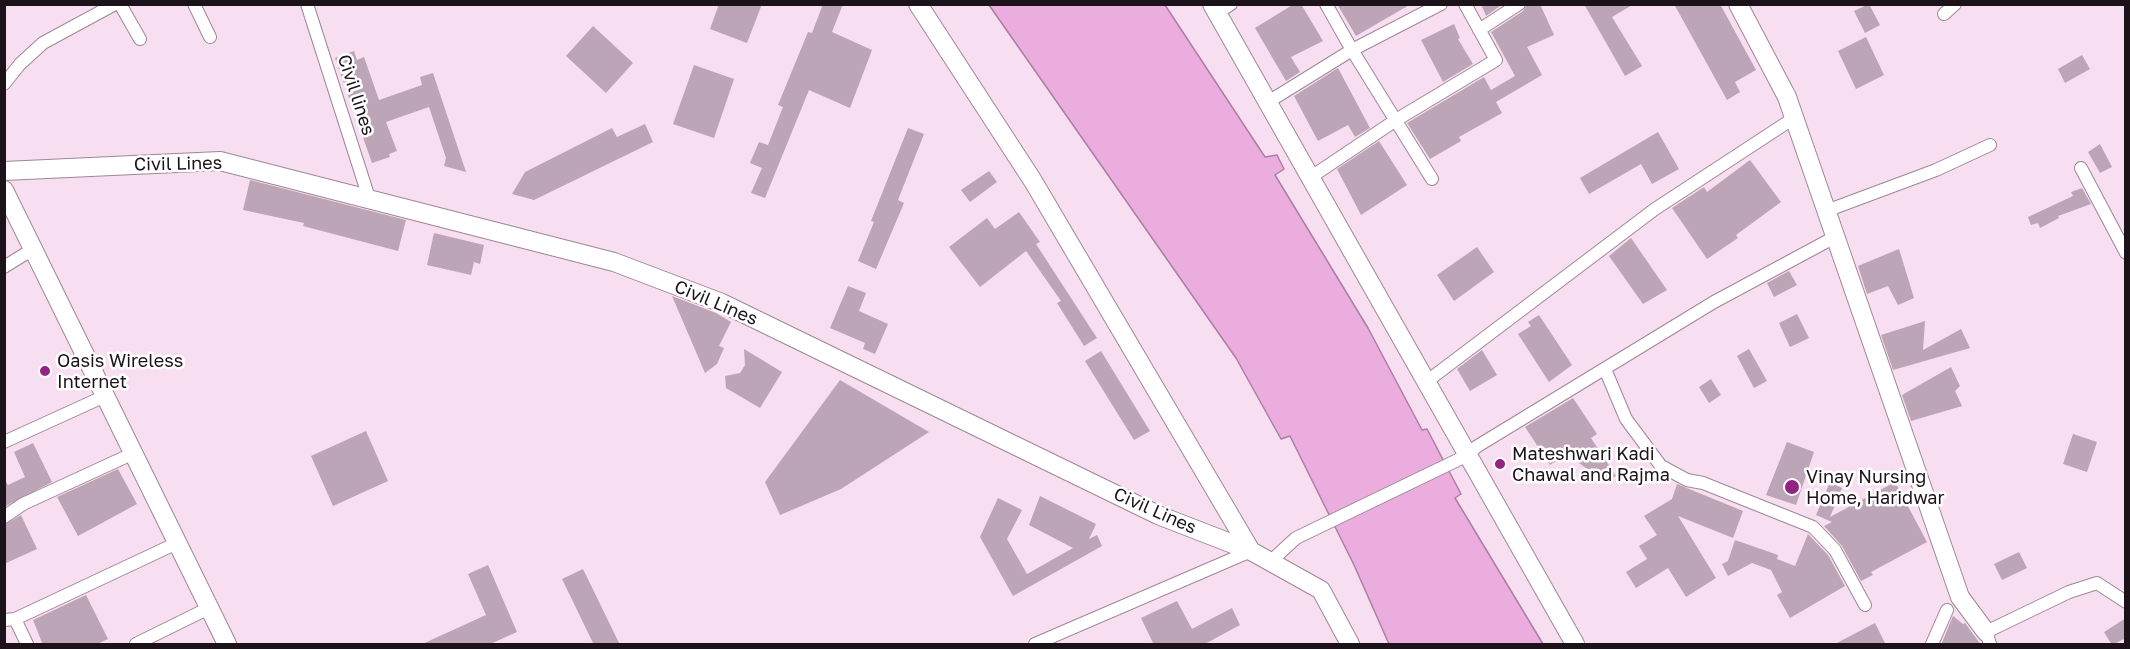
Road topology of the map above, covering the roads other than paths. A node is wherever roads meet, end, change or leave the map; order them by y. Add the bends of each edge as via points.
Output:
1 (115, 4) edge
2 (120, 4) edge
3 (194, 4) edge
4 (307, 4) edge
5 (918, 4) edge
6 (1326, 4) edge
7 (1441, 4) edge
8 (1465, 4) edge
9 (1519, 4) edge
10 (1738, 4) edge
11 (1955, 4) edge
12 (1220, 7) edge
13 (1944, 14) dead end
14 (1479, 30) junction
15 (210, 37) dead end
16 (140, 39) dead end
17 (1352, 50) junction
18 (4, 84) edge
19 (1268, 102) junction
20 (1794, 118) junction
21 (1396, 120) junction
22 (1990, 146) dead end
23 (2081, 168) dead end
24 (4, 171) edge
25 (1317, 173) dead end
26 (1432, 179) dead end
27 (4, 190) edge
28 (369, 198) junction
29 (1826, 211) junction
30 (1835, 237) junction
31 (33, 249) junction
32 (2126, 253) edge
33 (4, 267) edge
34 (1605, 369) junction
35 (1426, 382) junction
36 (105, 396) junction
37 (4, 442) edge
38 (134, 453) junction
39 (1462, 458) junction
40 (4, 517) edge
41 (177, 543) junction
42 (1251, 551) junction
43 (1270, 562) junction
44 (2126, 602) edge
45 (1865, 605) dead end
46 (210, 608) junction
47 (1947, 610) dead end
48 (10, 620) edge
49 (1988, 638) edge
50 (27, 645) edge
51 (136, 645) edge
52 (227, 645) edge
53 (1035, 645) edge
54 (1350, 645) edge
55 (1575, 645) edge
56 (1932, 645) edge

1 - 18 street via 43,43
2 - 16 street
3 - 15 street
4 - 28 street, Civil lines
5 - 42 street via 1033,181
6 - 17 street
7 - 17 street
8 - 14 street
9 - 14 street
10 - 20 street
11 - 13 street
12 - 19 street
14 - 21 street via 1496,60
17 - 19 street
17 - 21 street
19 - 35 street
20 - 29 street
20 - 35 street via 1655,209
21 - 25 street
21 - 26 street
22 - 29 street
23 - 32 street
24 - 28 street, Civil Lines via 220,161
27 - 31 street
28 - 42 street, Civil Lines via 614,262 722,303 1158,516
29 - 30 street
30 - 34 street via 1714,302
30 - 49 street via 1960,597
31 - 33 street
31 - 36 street
34 - 39 street
34 - 45 street via 1626,419 1660,466 1812,527 1835,550
35 - 39 street
36 - 37 street
36 - 38 street
38 - 40 street via 23,504
38 - 41 street
39 - 43 street via 1296,538
39 - 55 street
41 - 46 street
41 - 48 street
42 - 43 street, Civil Lines
42 - 53 street
43 - 54 street, Civil Lines via 1321,590
44 - 49 street via 2097,583 2046,601
46 - 51 street
46 - 52 street
47 - 56 street
48 - 50 street

